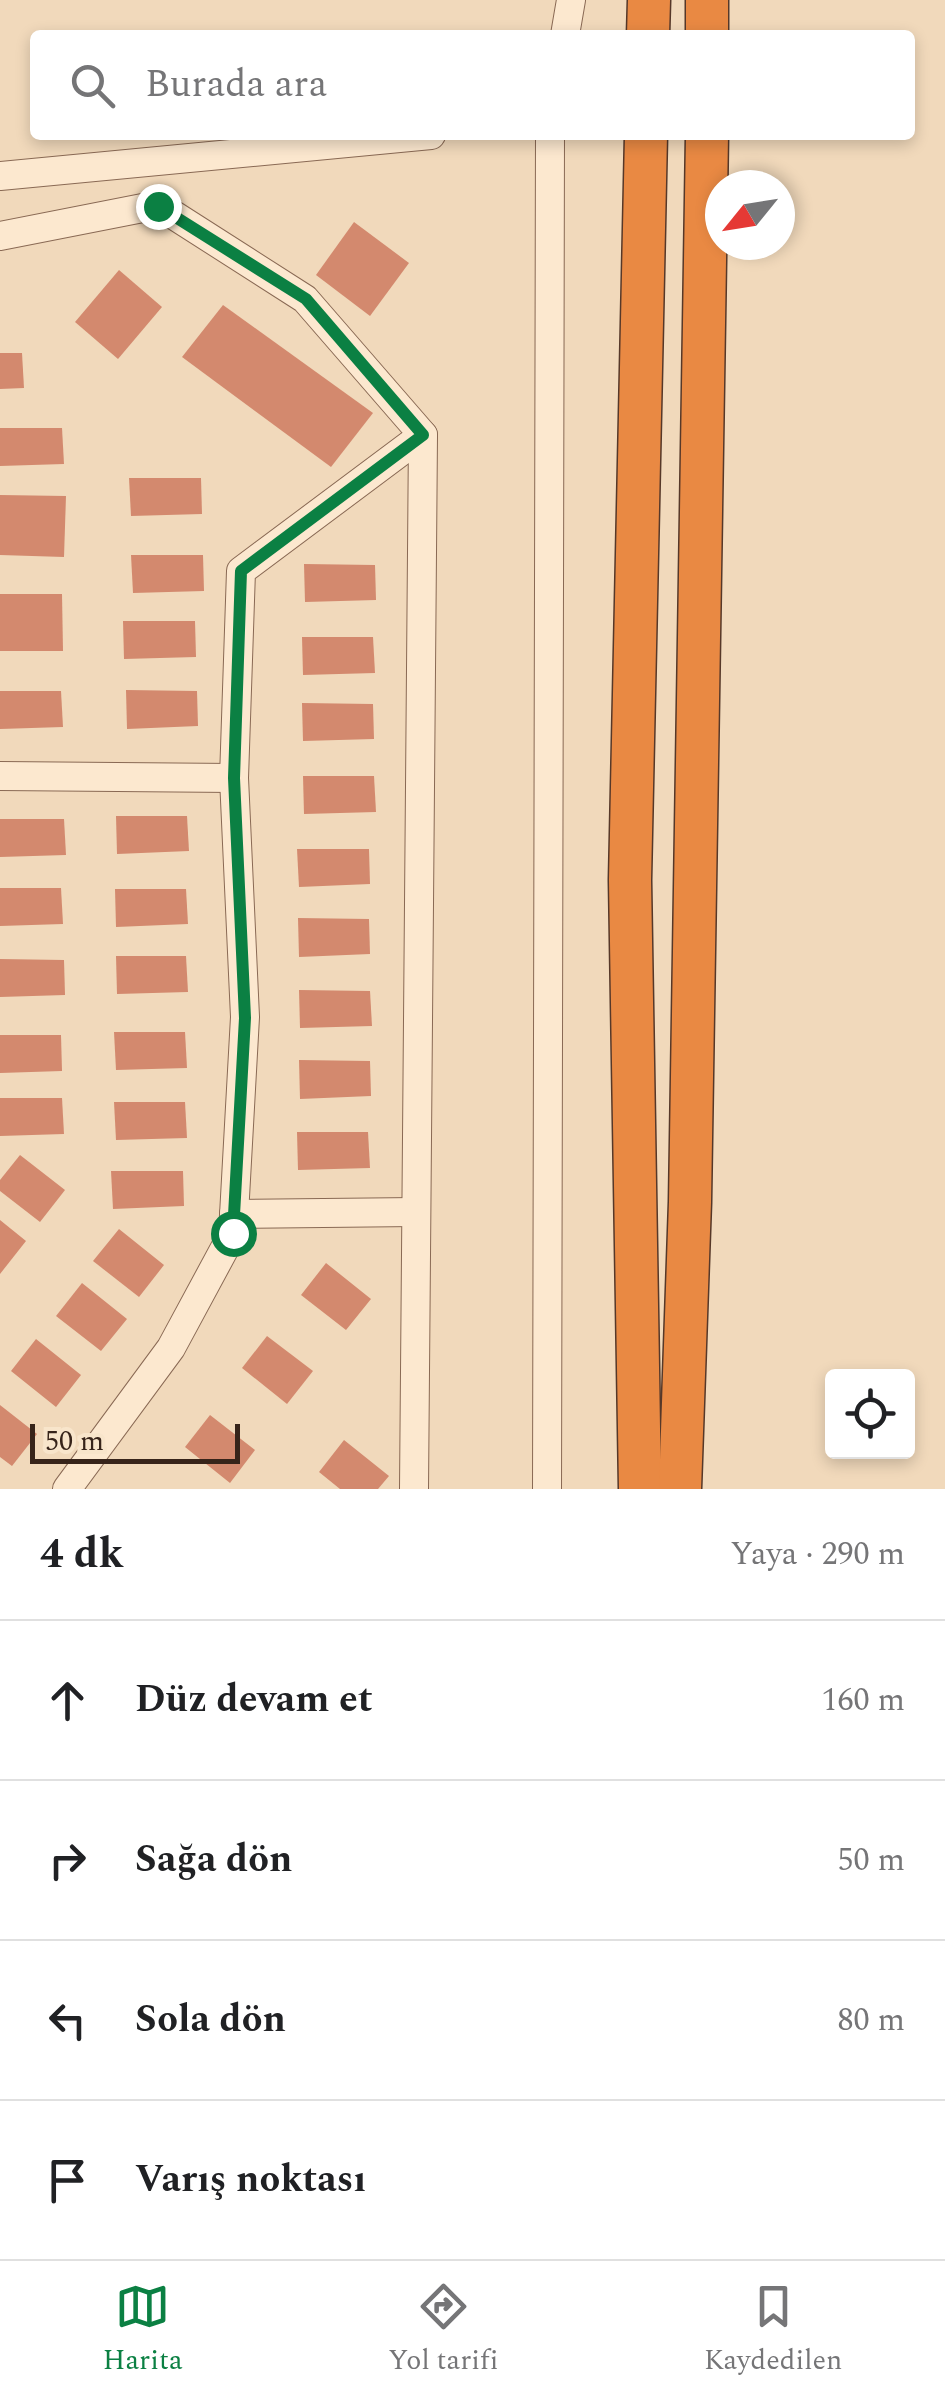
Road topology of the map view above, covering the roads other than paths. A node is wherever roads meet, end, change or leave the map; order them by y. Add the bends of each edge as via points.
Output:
1 (571, 0) edge
2 (649, 0) edge
3 (708, 0) edge
4 (566, 30) edge
5 (648, 30) edge
6 (707, 30) edge
7 (378, 140) edge
8 (550, 140) edge
9 (646, 140) edge
10 (707, 140) edge
11 (0, 176) edge
12 (0, 236) edge
13 (423, 435) junction
14 (0, 776) edge
15 (234, 778) junction
16 (416, 1212) junction
17 (234, 1214) junction
18 (67, 1489) edge
19 (414, 1489) edge
20 (548, 1489) edge
21 (640, 1489) edge
22 (680, 1489) edge

1 - 4 street
2 - 5 highway
3 - 6 highway
7 - 11 street
8 - 20 street
9 - 21 highway via 630,880
10 - 22 highway
12 - 13 street via 158,206 306,299
13 - 15 street via 241,571
13 - 16 street
14 - 15 street
15 - 17 street via 245,1018
16 - 17 street
16 - 19 street
17 - 18 street via 233,1233 171,1348

